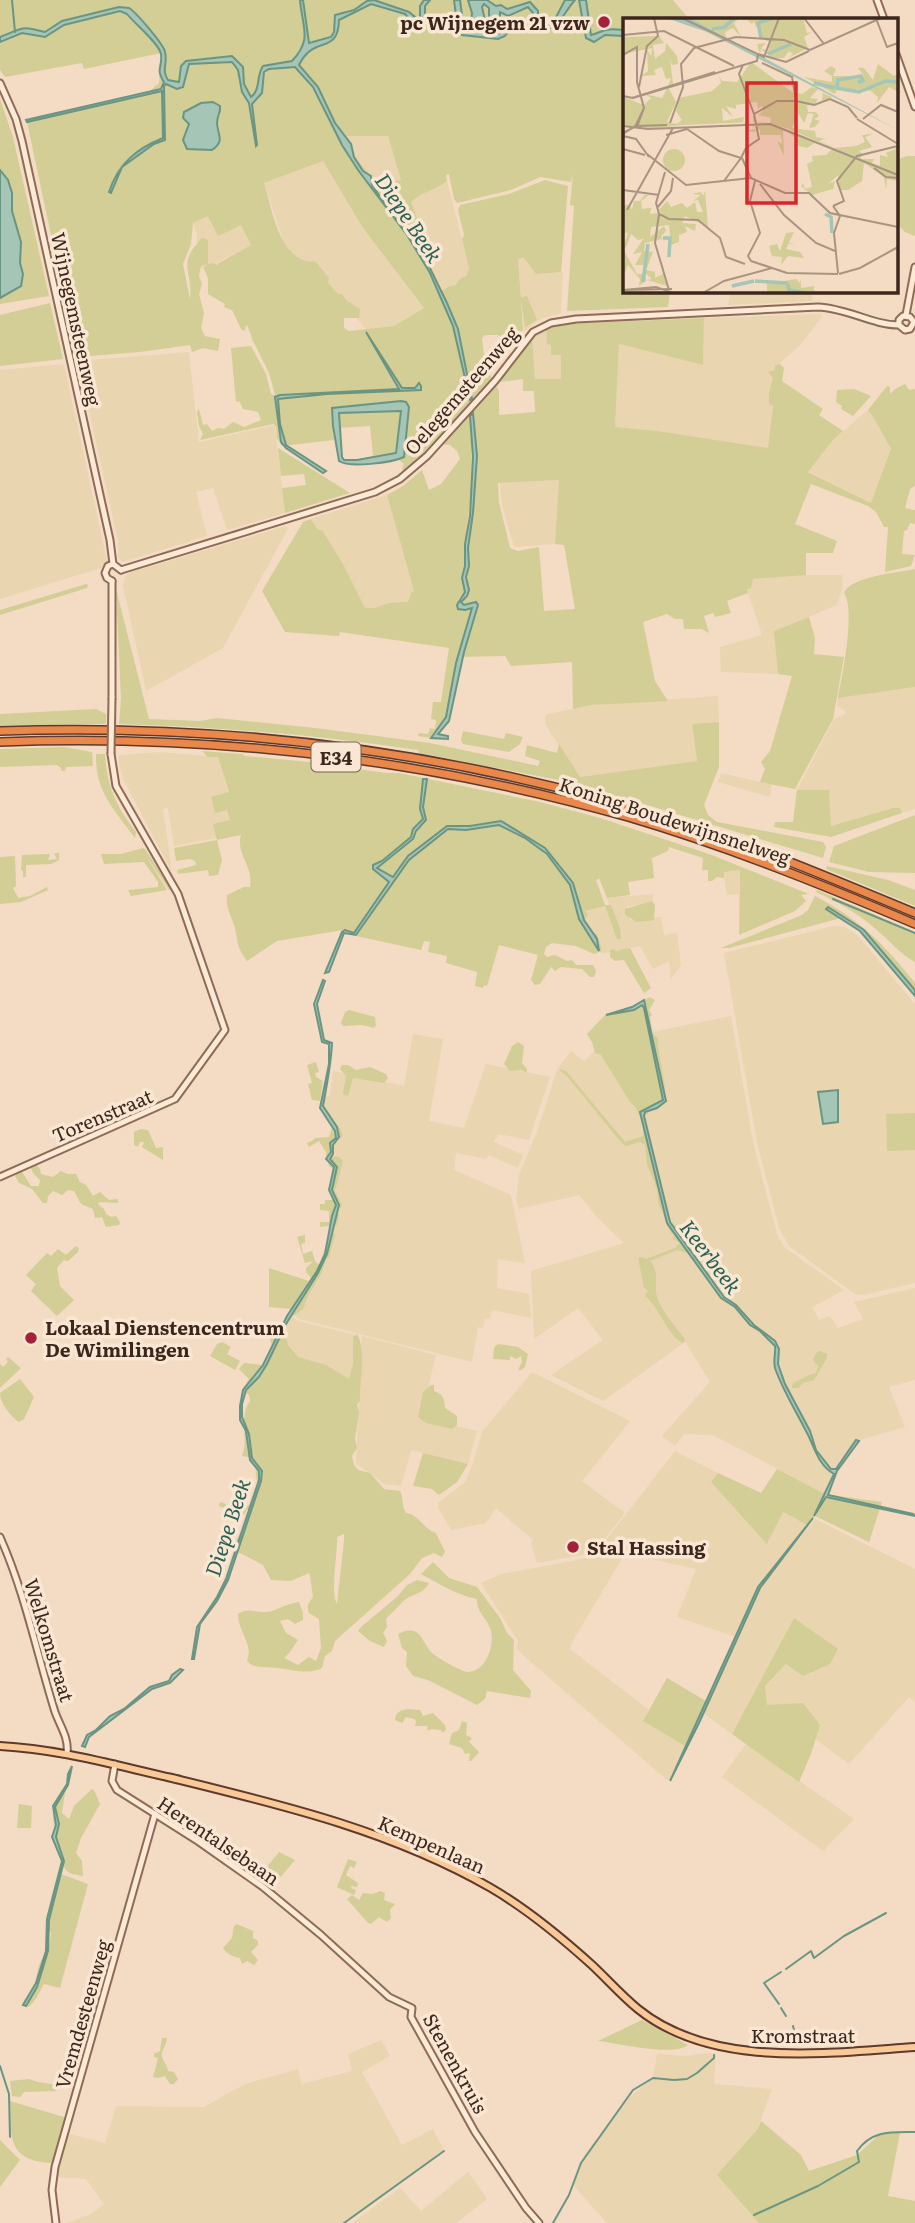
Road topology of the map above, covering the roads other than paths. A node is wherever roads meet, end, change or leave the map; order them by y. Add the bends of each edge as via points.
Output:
1 (877, 0) edge
2 (884, 18) edge
3 (898, 60) edge
4 (0, 83) edge
5 (915, 107) edge
6 (915, 267) edge
7 (906, 315) junction
8 (899, 322) junction
9 (913, 331) edge
10 (113, 564) junction
11 (118, 576) junction
12 (0, 731) edge
13 (0, 742) edge
14 (915, 913) edge
15 (915, 924) edge
16 (226, 1030) joint
17 (0, 1177) edge
18 (0, 1537) edge
19 (0, 1746) edge
20 (67, 1753) junction
21 (115, 1764) junction
22 (155, 1814) junction
23 (412, 2008) joint
24 (693, 2039) joint
25 (915, 2047) edge
26 (56, 2223) edge
27 (539, 2223) edge

1 - 2 street
3 - 5 street
4 - 10 street, Wijnegemsteenweg via 22,141
6 - 7 street
7 - 8 street
7 - 9 street via 913,319
8 - 9 street via 902,329
8 - 11 street, Oelegemsteenweg via 818,307 551,323 527,337 495,381 401,479 375,492
10 - 11 street
10 - 11 street, Wijnegemsteenweg via 108,566 107,578
11 - 16 street, Wijnegemsteenweg, bridge via 112,772 177,892
12 - 14 highway, Koning Boudewijnsnelweg / E34 via 226,735 459,766 687,824
13 - 15 highway, Koning Boudewijnsnelweg / E34 via 95,740 225,746 457,776 588,806 710,844
16 - 17 street, Torenstraat via 175,1100
18 - 20 street, Welkomstraat via 67,1741
19 - 20 main road
20 - 21 main road
21 - 22 street, Herentalsebaan via 112,1781 117,1790
21 - 24 main road, Kempenlaan via 245,1796 421,1852 526,1911 636,2008
22 - 23 street, Herentalsebaan via 263,1887 389,1997
22 - 26 street, Vremdesteenweg via 55,2167 51,2190
23 - 27 street, Stenenkruis via 411,2017 477,2135
24 - 25 main road, Kromstraat via 754,2051

